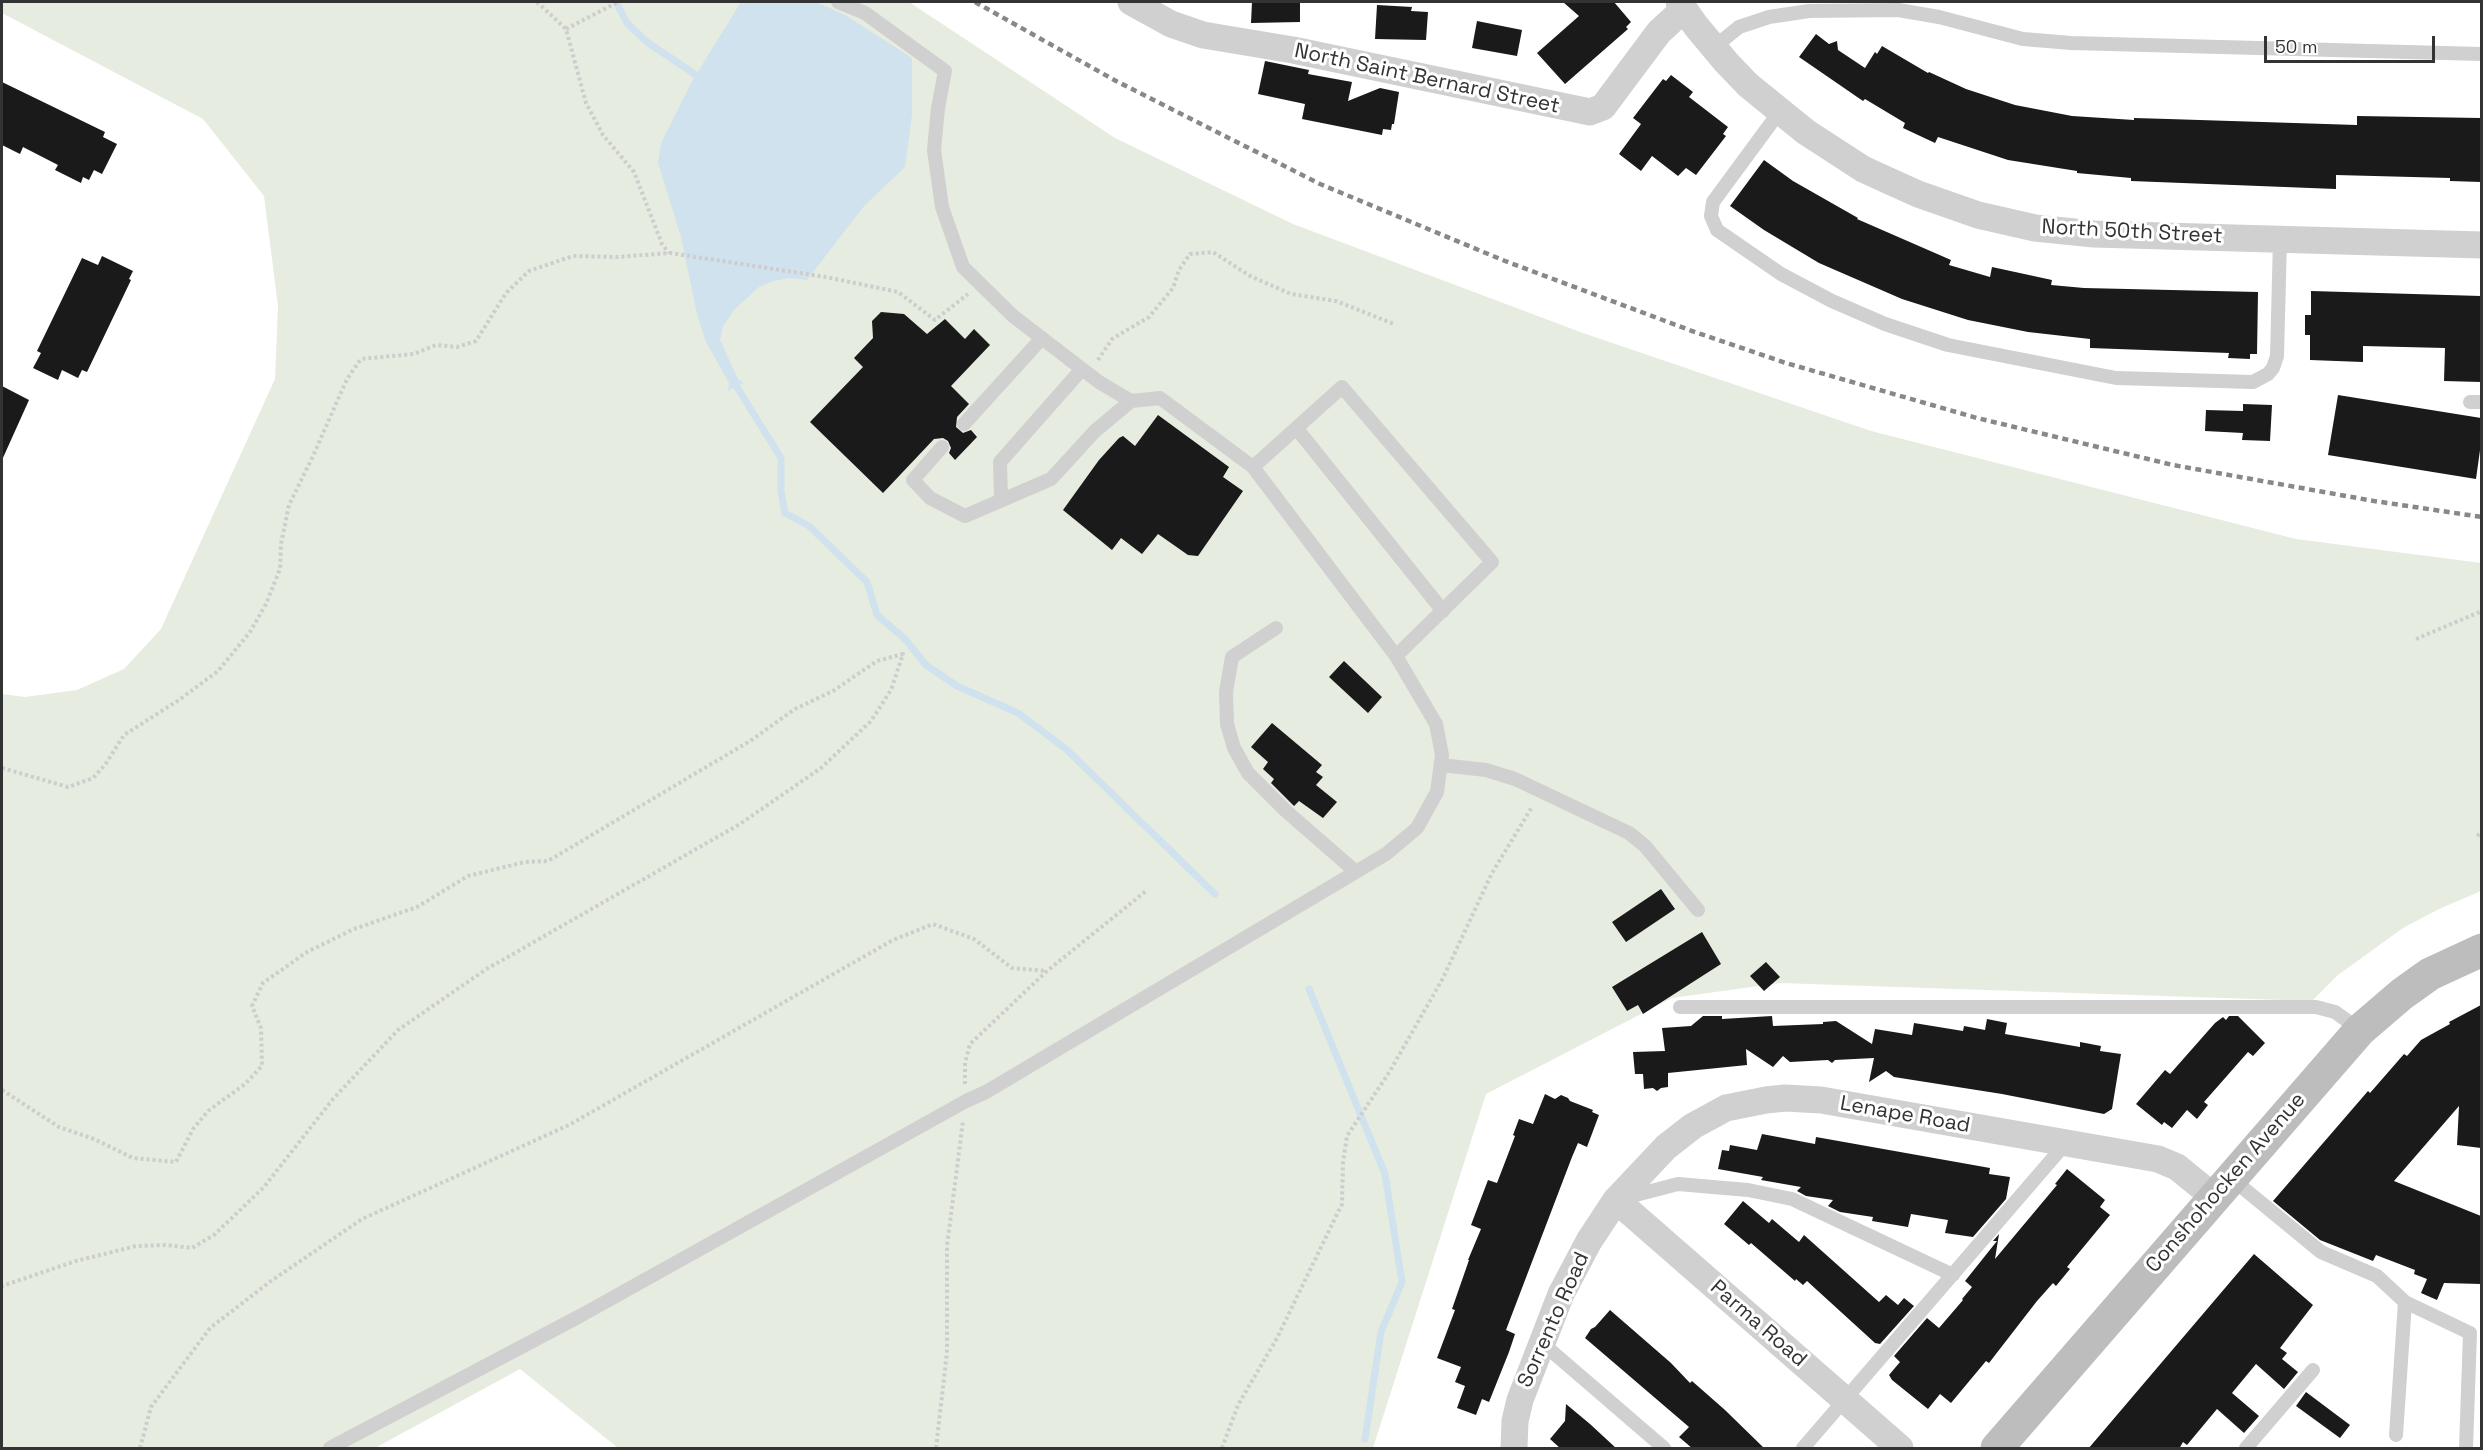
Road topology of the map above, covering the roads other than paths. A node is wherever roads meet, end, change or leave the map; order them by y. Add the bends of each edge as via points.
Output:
1 (838, 2) edge
2 (1131, 2) edge
3 (1682, 5) edge
4 (1713, 48) junction
5 (2481, 54) edge
6 (1780, 111) junction
7 (2280, 240) junction
8 (2481, 245) edge
9 (1042, 338) junction
10 (1082, 369) junction
11 (1131, 401) junction
12 (964, 424) dead end
13 (1297, 429) junction
14 (942, 447) dead end
15 (1252, 467) junction
16 (1001, 500) junction
17 (1443, 611) junction
18 (1276, 628) dead end
19 (1396, 656) junction
20 (1441, 765) junction
21 (1356, 872) junction
22 (1698, 910) dead end
23 (2481, 950) edge
24 (1680, 1007) dead end
25 (2360, 1030) junction
26 (2066, 1143) junction
27 (2223, 1187) junction
28 (1616, 1200) junction
29 (1953, 1275) junction
30 (2404, 1302) junction
31 (1542, 1343) junction
32 (2313, 1370) dead end
33 (1845, 1400) junction
34 (2396, 1435) dead end
35 (330, 1449) edge
36 (1514, 1449) edge
37 (1664, 1449) edge
38 (1803, 1449) edge
39 (1900, 1449) edge
40 (1997, 1449) edge
41 (2246, 1449) edge
42 (2466, 1449) edge

1 - 9 lane via 865,14 945,70 934,150 942,207 963,267 1013,316
2 - 3 street, North Saint Bernard Street via 1171,24 1203,35 1590,112 1603,107
3 - 4 street, North 50th Street
4 - 5 lane via 1739,27 1770,17 1809,11 1898,10 2023,39
4 - 6 street, North 50th Street
6 - 7 street, North 50th Street via 1863,169 1918,194 1996,219 2065,232
6 - 7 lane via 1713,202 1711,216 1717,230 1781,274 1845,307 1948,345 2116,378 2253,382 2268,374 2277,356
7 - 8 street, North 50th Street
9 - 10 lane
9 - 12 lane
10 - 11 lane
10 - 16 lane via 1000,462
11 - 15 lane via 1160,398
11 - 16 lane via 1095,431 1050,479
13 - 15 lane
13 - 17 lane
13 - 17 lane via 1342,387 1492,562
14 - 16 lane via 913,480 930,498 965,516
15 - 19 lane
17 - 19 lane
18 - 21 lane via 1232,657 1226,692 1227,724 1234,748 1248,773
19 - 20 lane via 1436,724
20 - 21 lane via 1437,792 1418,828
20 - 22 lane via 1486,770 1515,779 1629,833 1645,846
21 - 35 lane via 996,1086
23 - 25 main road, Conshohocken Avenue via 2411,987
24 - 25 lane via 2316,1007 2335,1012
25 - 27 main road, Conshohocken Avenue
26 - 27 street, Lenape Road via 2168,1162
26 - 28 street, Lenape Road via 1821,1100 1766,1100 1726,1108 1693,1125 1666,1147
26 - 29 lane
27 - 30 lane via 2321,1252 2378,1276
27 - 40 main road, Conshohocken Avenue
28 - 29 lane via 1678,1184 1748,1190 1792,1199
28 - 31 street, Sorrento Road via 1575,1266
28 - 33 street, Parma Road
29 - 33 lane
30 - 34 lane
30 - 42 lane via 2470,1333
31 - 36 street, Sorrento Road via 1520,1400
31 - 37 lane
32 - 41 lane
33 - 38 lane
33 - 39 street, Parma Road

